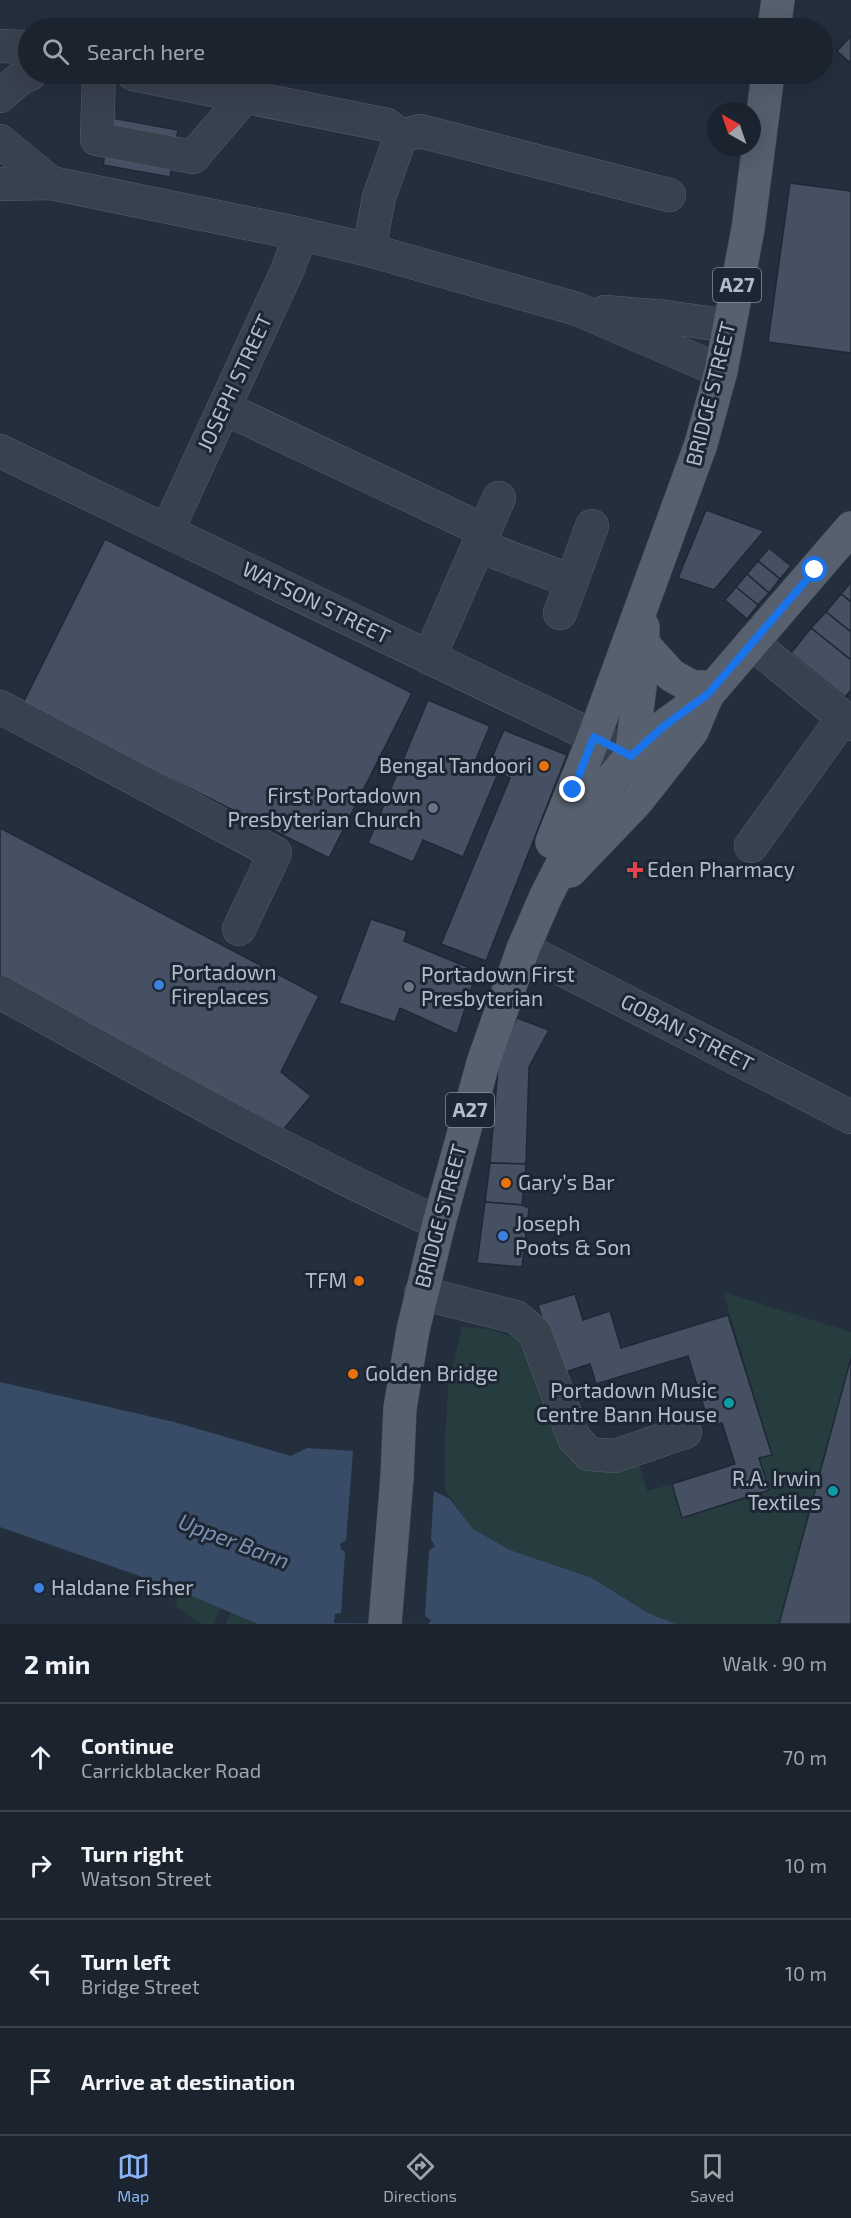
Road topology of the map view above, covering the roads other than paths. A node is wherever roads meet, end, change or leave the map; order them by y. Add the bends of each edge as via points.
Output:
1 (778, 0) edge
2 (775, 18) edge
3 (0, 46) edge
4 (18, 47) edge
5 (18, 80) edge
6 (99, 84) edge
7 (187, 84) edge
8 (767, 84) edge
9 (246, 95) junction
10 (0, 96) edge
11 (401, 136) junction
12 (0, 141) edge
13 (51, 183) junction
14 (0, 184) edge
15 (669, 195) dead end
16 (301, 234) junction
17 (369, 250) junction
18 (577, 309) junction
19 (729, 326) junction
20 (721, 371) junction
21 (224, 408) junction
22 (0, 451) edge
23 (499, 498) dead end
24 (592, 526) dead end
25 (851, 528) edge
26 (167, 531) junction
27 (482, 538) junction
28 (572, 581) junction
29 (643, 602) junction
30 (560, 613) dead end
31 (752, 643) junction
32 (644, 645) junction
33 (429, 658) junction
34 (711, 690) junction
35 (0, 708) edge
36 (847, 721) edge
37 (594, 737) junction
38 (631, 756) junction
39 (637, 801) junction
40 (751, 846) dead end
41 (546, 896) junction
42 (239, 928) dead end
43 (523, 949) junction
44 (0, 992) edge
45 (851, 1117) edge
46 (439, 1223) junction
47 (421, 1293) junction
48 (685, 1432) dead end
49 (385, 1624) edge

1 - 2 main road
3 - 4 street
5 - 10 street
6 - 9 street via 97,139 192,157
7 - 9 street
8 - 19 main road, BRIDGE STREET / A27 via 748,229
9 - 11 street via 387,125
11 - 15 street via 420,131
11 - 17 street via 379,197
12 - 13 street
13 - 14 street
13 - 16 street
16 - 17 street
16 - 21 street, JOSEPH STREET
17 - 18 street
18 - 19 street
18 - 20 street
19 - 20 main road, BRIDGE STREET / A27
20 - 29 main road, BRIDGE STREET / A27 via 685,492
21 - 26 street, JOSEPH STREET
21 - 27 street
22 - 26 street, WATSON STREET
23 - 27 street
24 - 28 street
25 - 31 main road
26 - 33 street, WATSON STREET
27 - 28 street
27 - 33 street
28 - 30 street
29 - 32 main road, BRIDGE STREET / A27
29 - 37 main road, BRIDGE STREET / A27
31 - 34 main road
31 - 36 street
32 - 34 main road via 671,675 692,687
32 - 38 main road, BRIDGE STREET / A27
33 - 37 street, WATSON STREET
34 - 38 main road
34 - 39 main road via 692,731
35 - 42 street via 275,853
36 - 40 street
37 - 38 street, WATSON STREET
37 - 41 main road, BRIDGE STREET / A27 via 552,842
38 - 39 main road, BRIDGE STREET / A27
38 - 41 main road, BRIDGE STREET / A27 via 596,798
39 - 41 main road, BRIDGE STREET / A27
41 - 43 main road, BRIDGE STREET / A27
43 - 45 street, GOBAN STREET
43 - 46 main road, BRIDGE STREET / A27 via 483,1063
44 - 46 street via 349,1182
46 - 47 main road, BRIDGE STREET / A27
47 - 48 street via 516,1317 536,1334 574,1438 589,1454 615,1456
47 - 49 main road, BRIDGE STREET / A27 via 400,1408

